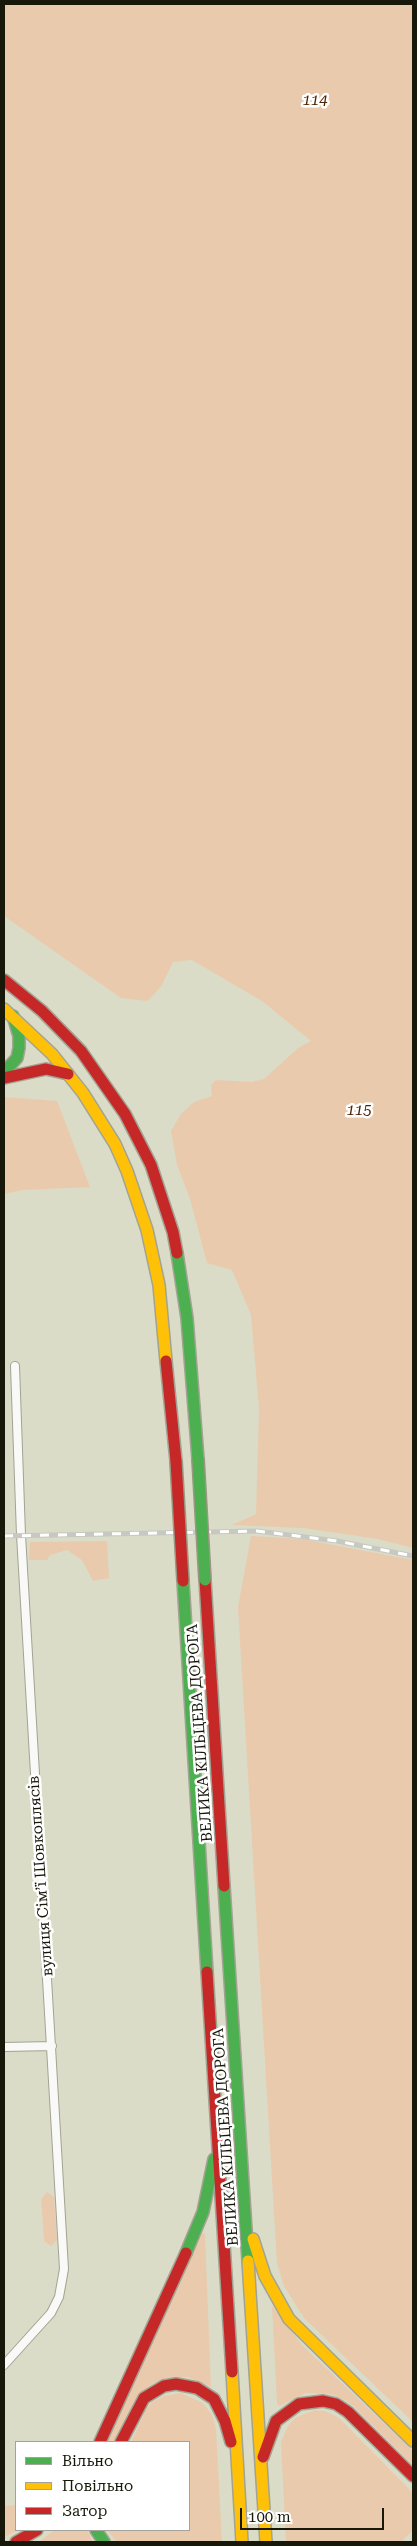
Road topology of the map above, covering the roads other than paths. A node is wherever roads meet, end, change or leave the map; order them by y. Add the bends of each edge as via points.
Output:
1 (4, 980) edge
2 (8, 1012) edge
3 (4, 1072) edge
4 (68, 1074) junction
5 (4, 1078) edge
6 (15, 1366) dead end
7 (52, 2046) junction
8 (4, 2047) edge
9 (218, 2134) junction
10 (247, 2218) junction
11 (4, 2365) edge
12 (100, 2441) edge
13 (122, 2441) edge
14 (413, 2441) edge
15 (261, 2461) junction
16 (238, 2466) junction
17 (413, 2476) edge
18 (34, 2531) edge
19 (97, 2531) edge
20 (16, 2542) edge
21 (104, 2542) edge
22 (242, 2542) edge
23 (266, 2542) edge

1 - 10 main road, ВЕЛИКА КІЛЬЦЕВА ДОРОГА, bridge via 42,1011 81,1051 125,1114 150,1165 173,1232 182,1276 198,1459
2 - 3 main road via 19,1036 20,1048 17,1058
2 - 4 main road, ВЕЛИКА КІЛЬЦЕВА ДОРОГА
4 - 5 main road via 46,1069
4 - 9 main road, ВЕЛИКА КІЛЬЦЕВА ДОРОГА, bridge via 89,1102 127,1170 147,1230 159,1285 176,1461
6 - 7 street, вулиця Сімʼї Шовкоплясів
7 - 8 street
7 - 11 street, вулиця Сімʼї Шовкоплясів via 63,2282 50,2313
9 - 12 main road via 198,2227
9 - 16 main road, ВЕЛИКА КІЛЬЦЕВА ДОРОГА
10 - 14 main road via 265,2276 289,2319
10 - 15 main road, ВЕЛИКА КІЛЬЦЕВА ДОРОГА
13 - 16 main road via 144,2398 164,2386 187,2385 205,2392 220,2409
15 - 17 main road via 276,2421 299,2404 323,2401 348,2412
15 - 23 main road, ВЕЛИКА КІЛЬЦЕВА ДОРОГА
16 - 22 main road, ВЕЛИКА КІЛЬЦЕВА ДОРОГА
18 - 20 main road
19 - 21 main road

